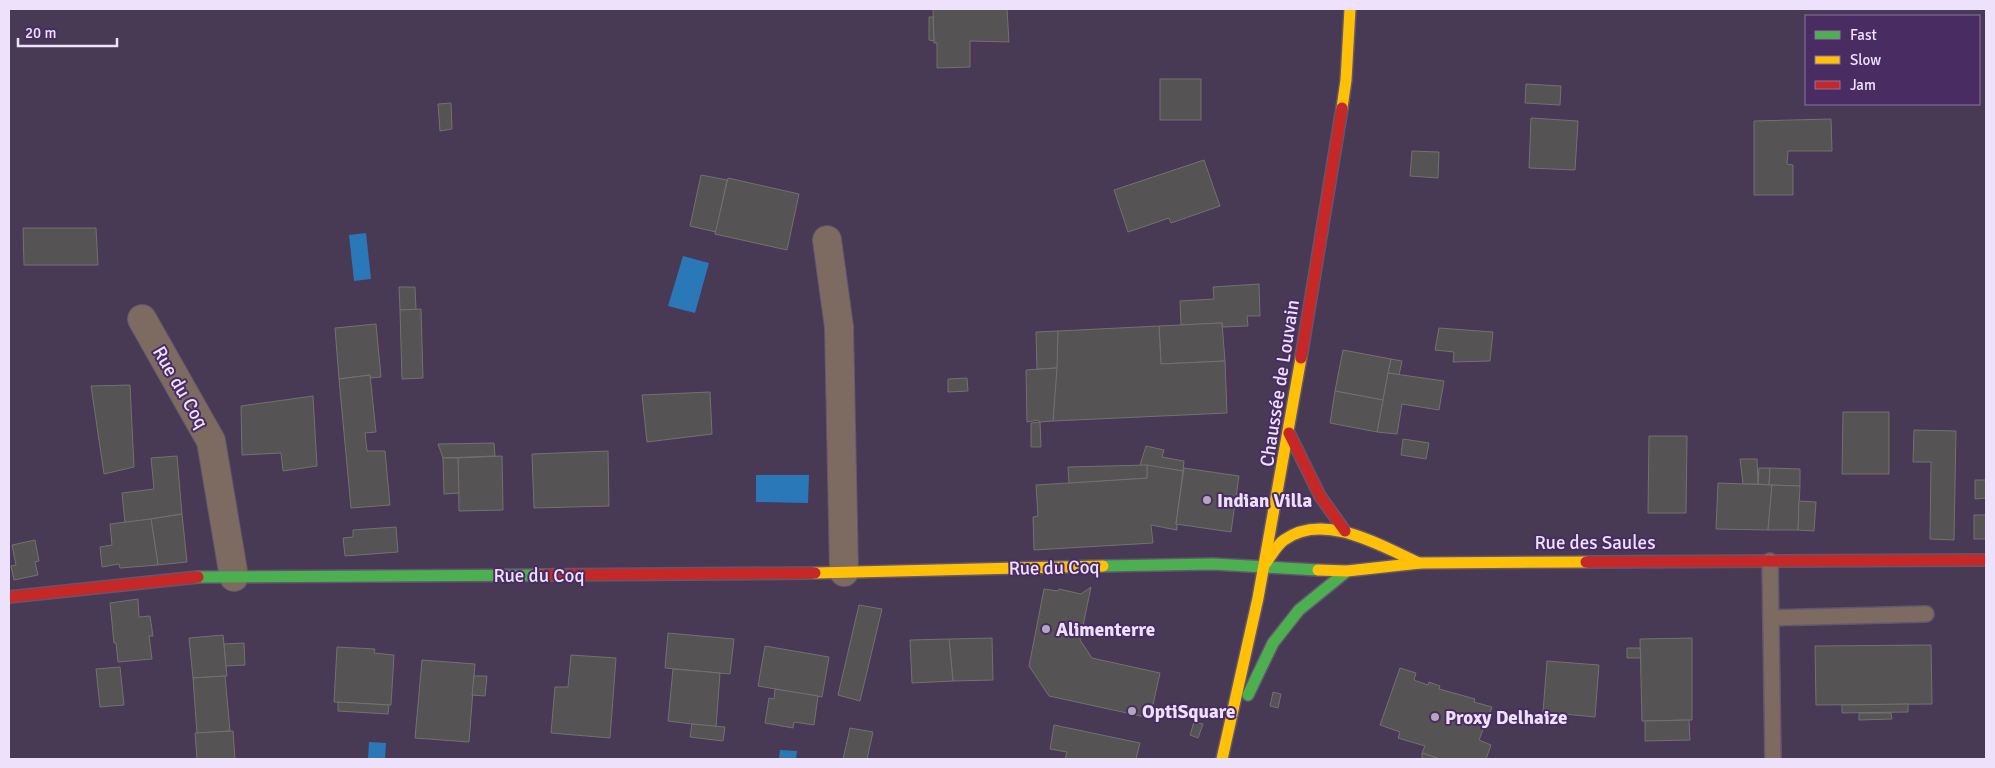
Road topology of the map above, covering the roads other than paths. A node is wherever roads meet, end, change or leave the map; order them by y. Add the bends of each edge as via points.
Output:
1 (1350, 9) edge
2 (827, 240) dead end
3 (142, 319) dead end
4 (1289, 433) junction
5 (1345, 531) junction
6 (1986, 560) edge
7 (1770, 561) junction
8 (1420, 563) junction
9 (1264, 566) junction
10 (1347, 571) junction
11 (844, 572) junction
12 (234, 577) junction
13 (9, 597) edge
14 (1926, 614) dead end
15 (1770, 618) junction
16 (1229, 735) junction
17 (1222, 759) edge
18 (1773, 759) edge

1 - 4 street, Chaussée de Louvain via 1346,80
2 - 11 street via 839,327
3 - 12 street, Rue du Coq via 211,441
4 - 5 street via 1320,496
4 - 9 street, Chaussée de Louvain
5 - 8 street, Rue des Saules
5 - 9 street, Rue des Saules via 1320,528 1284,539
6 - 7 street, Rue des Saules
7 - 8 street, Rue des Saules
7 - 15 lane
8 - 10 street, Rue des Saules
9 - 10 street, Rue des Saules
9 - 11 street, Rue du Coq via 1144,565
9 - 16 street, Chaussée de Louvain
10 - 16 street via 1299,610 1273,643
11 - 12 street, Rue du Coq
12 - 13 street, Rue du Coq via 154,580
14 - 15 lane
15 - 18 lane
16 - 17 street, Chaussée de Louvain

